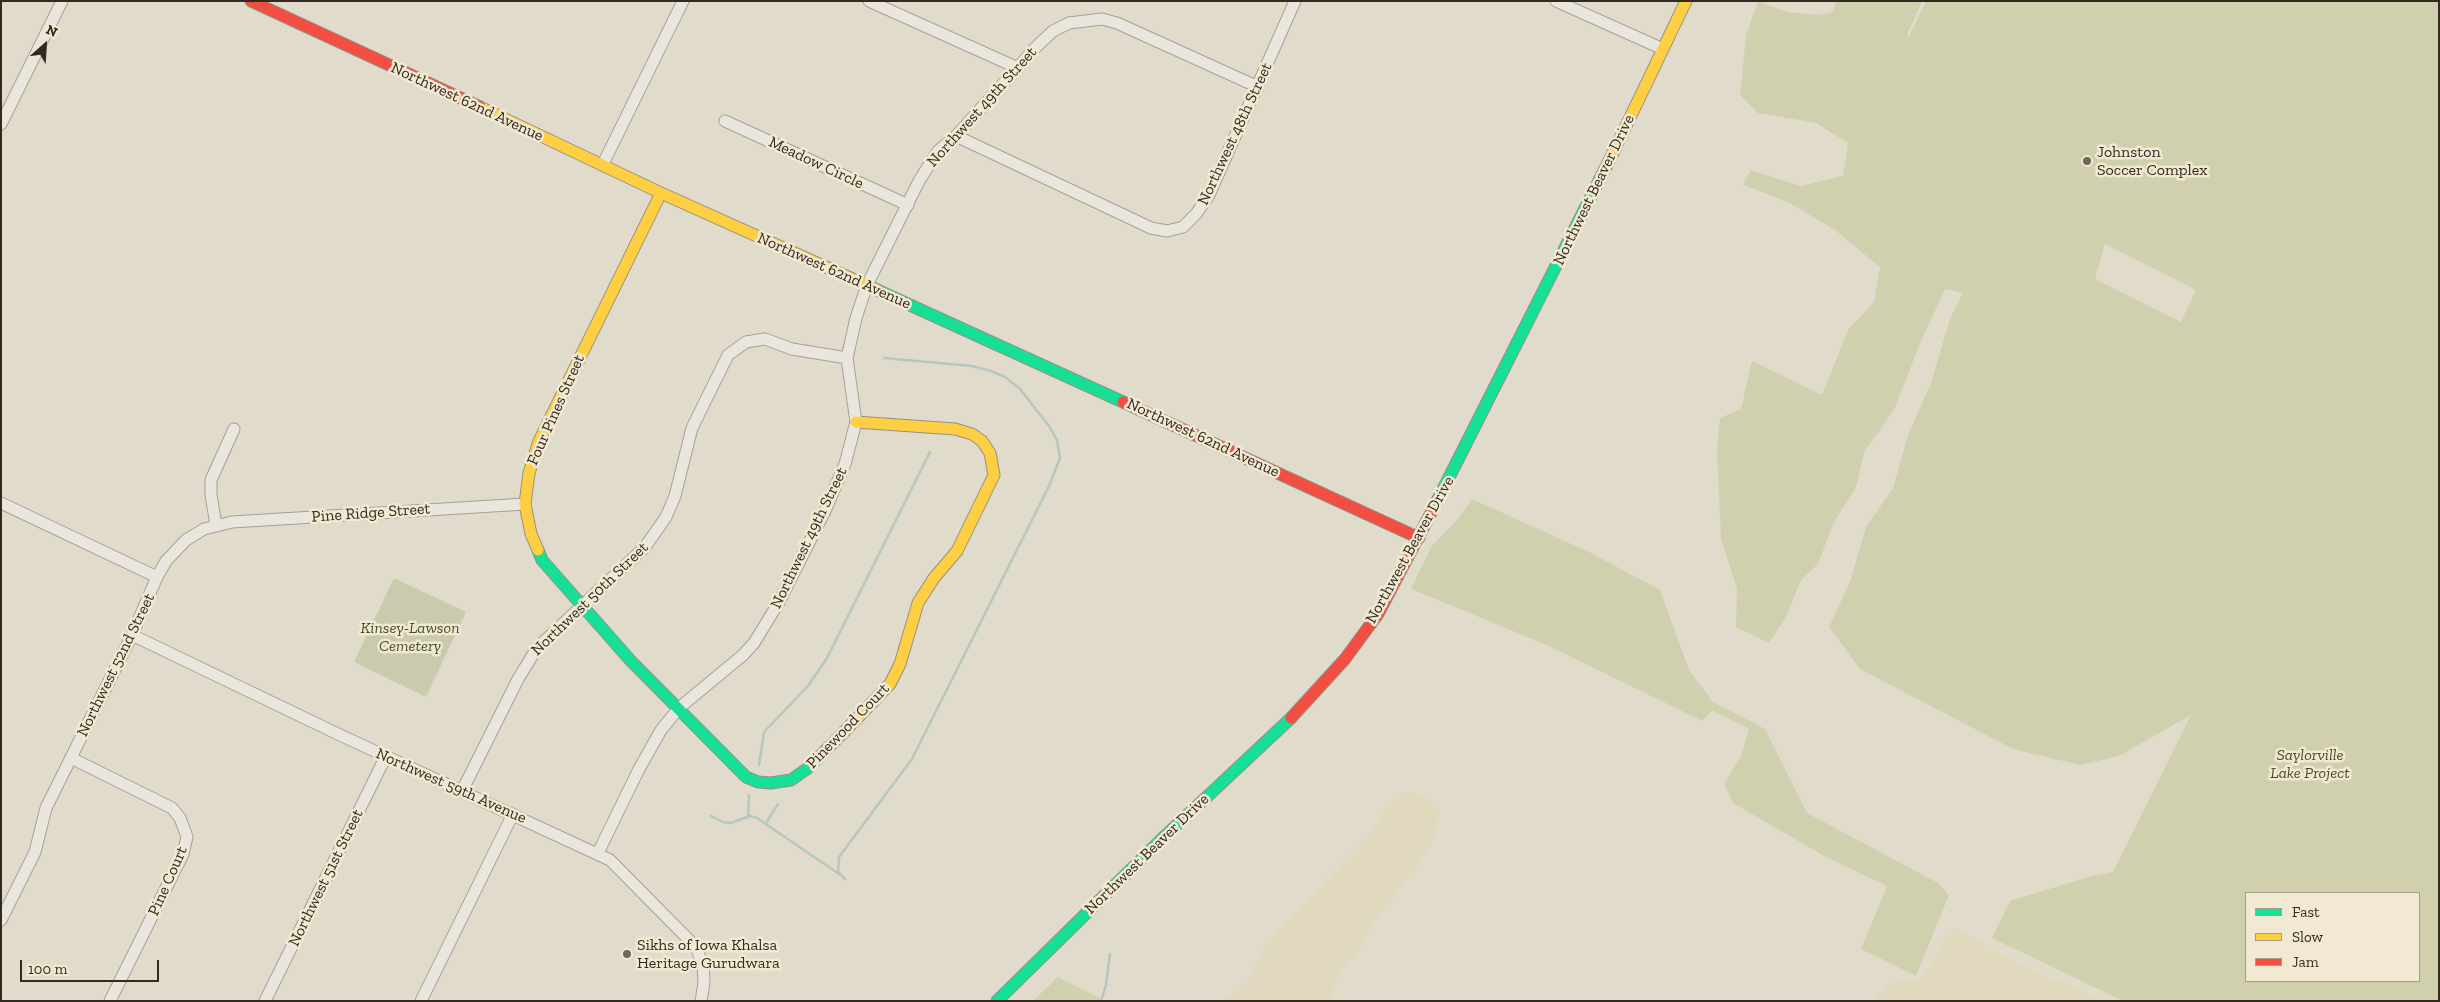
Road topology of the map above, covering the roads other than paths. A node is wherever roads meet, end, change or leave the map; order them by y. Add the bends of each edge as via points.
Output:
1 (62, 1) edge
2 (251, 1) edge
3 (683, 1) edge
4 (869, 1) edge
5 (1295, 1) edge
6 (1556, 1) edge
7 (1686, 1) edge
8 (1663, 49) junction
9 (1018, 68) junction
10 (1258, 87) junction
11 (725, 121) dead end
12 (1, 124) edge
13 (956, 136) junction
14 (603, 164) junction
15 (661, 193) junction
16 (908, 205) junction
17 (868, 285) junction
18 (847, 358) junction
19 (856, 422) junction
20 (234, 429) dead end
21 (1, 503) edge
22 (526, 504) junction
23 (216, 525) junction
24 (1419, 538) junction
25 (157, 577) junction
26 (582, 605) junction
27 (132, 635) junction
28 (679, 708) junction
29 (386, 756) junction
30 (71, 758) junction
31 (462, 791) junction
32 (513, 814) junction
33 (598, 853) junction
34 (1, 920) edge
35 (110, 1001) edge
36 (265, 1001) edge
37 (421, 1001) edge
38 (701, 1001) edge
39 (997, 1001) edge

1 - 12 street
2 - 14 street, Northwest 62nd Avenue
3 - 14 street
4 - 9 street
5 - 10 street, Northwest 48th Street
6 - 8 street
7 - 8 street, Northwest Beaver Drive
8 - 24 street, Northwest Beaver Drive
9 - 10 street, Northwest 49th Street via 1053,31 1069,22 1102,19
9 - 13 street, Northwest 49th Street
10 - 13 street, Northwest 48th Street via 1209,195 1183,227 1167,231 1151,228
11 - 16 street, Meadow Circle
13 - 16 street, Northwest 49th Street via 938,151 928,165
14 - 15 street, Northwest 62nd Avenue
15 - 17 street, Northwest 62nd Avenue
15 - 22 street, Four Pines Street via 540,441 529,473
16 - 17 street, Northwest 49th Street
17 - 18 street, Northwest 49th Street
17 - 24 street, Northwest 62nd Avenue
18 - 19 street, Northwest 49th Street
18 - 26 street, Northwest 50th Street via 792,349 765,339 752,340 733,349 692,428 675,496 666,517 645,547
19 - 28 street, Northwest 49th Street via 845,464 825,511 766,626 744,655
19 - 28 street, Pinewood Court via 955,429 972,434 990,453 994,476 957,551 918,603 900,664 890,684 808,768 791,780 771,783 746,777
20 - 23 street via 211,480
21 - 25 street
22 - 23 street, Pine Ridge Street
22 - 26 street, Four Pines Street via 531,534 542,560
23 - 25 street, Northwest 52nd Street via 198,533 175,550
24 - 39 street, Northwest Beaver Drive via 1378,614 1303,707 1165,836
25 - 27 street, Northwest 52nd Street
26 - 28 street, Four Pines Street via 630,660
26 - 31 street, Northwest 50th Street via 530,656
27 - 29 street, Northwest 59th Avenue
27 - 30 street, Northwest 52nd Street
28 - 33 street, Northwest 49th Street via 661,730 638,771
29 - 31 street, Northwest 59th Avenue
29 - 36 street, Northwest 51st Street
30 - 34 street, Northwest 52nd Street via 46,808 35,852
30 - 35 street, Pine Court via 172,808 180,818 187,837 183,854
31 - 32 street, Northwest 59th Avenue
32 - 33 street, Northwest 59th Avenue
32 - 37 street
33 - 38 street, Northwest 59th Avenue via 616,864 696,947 703,965

